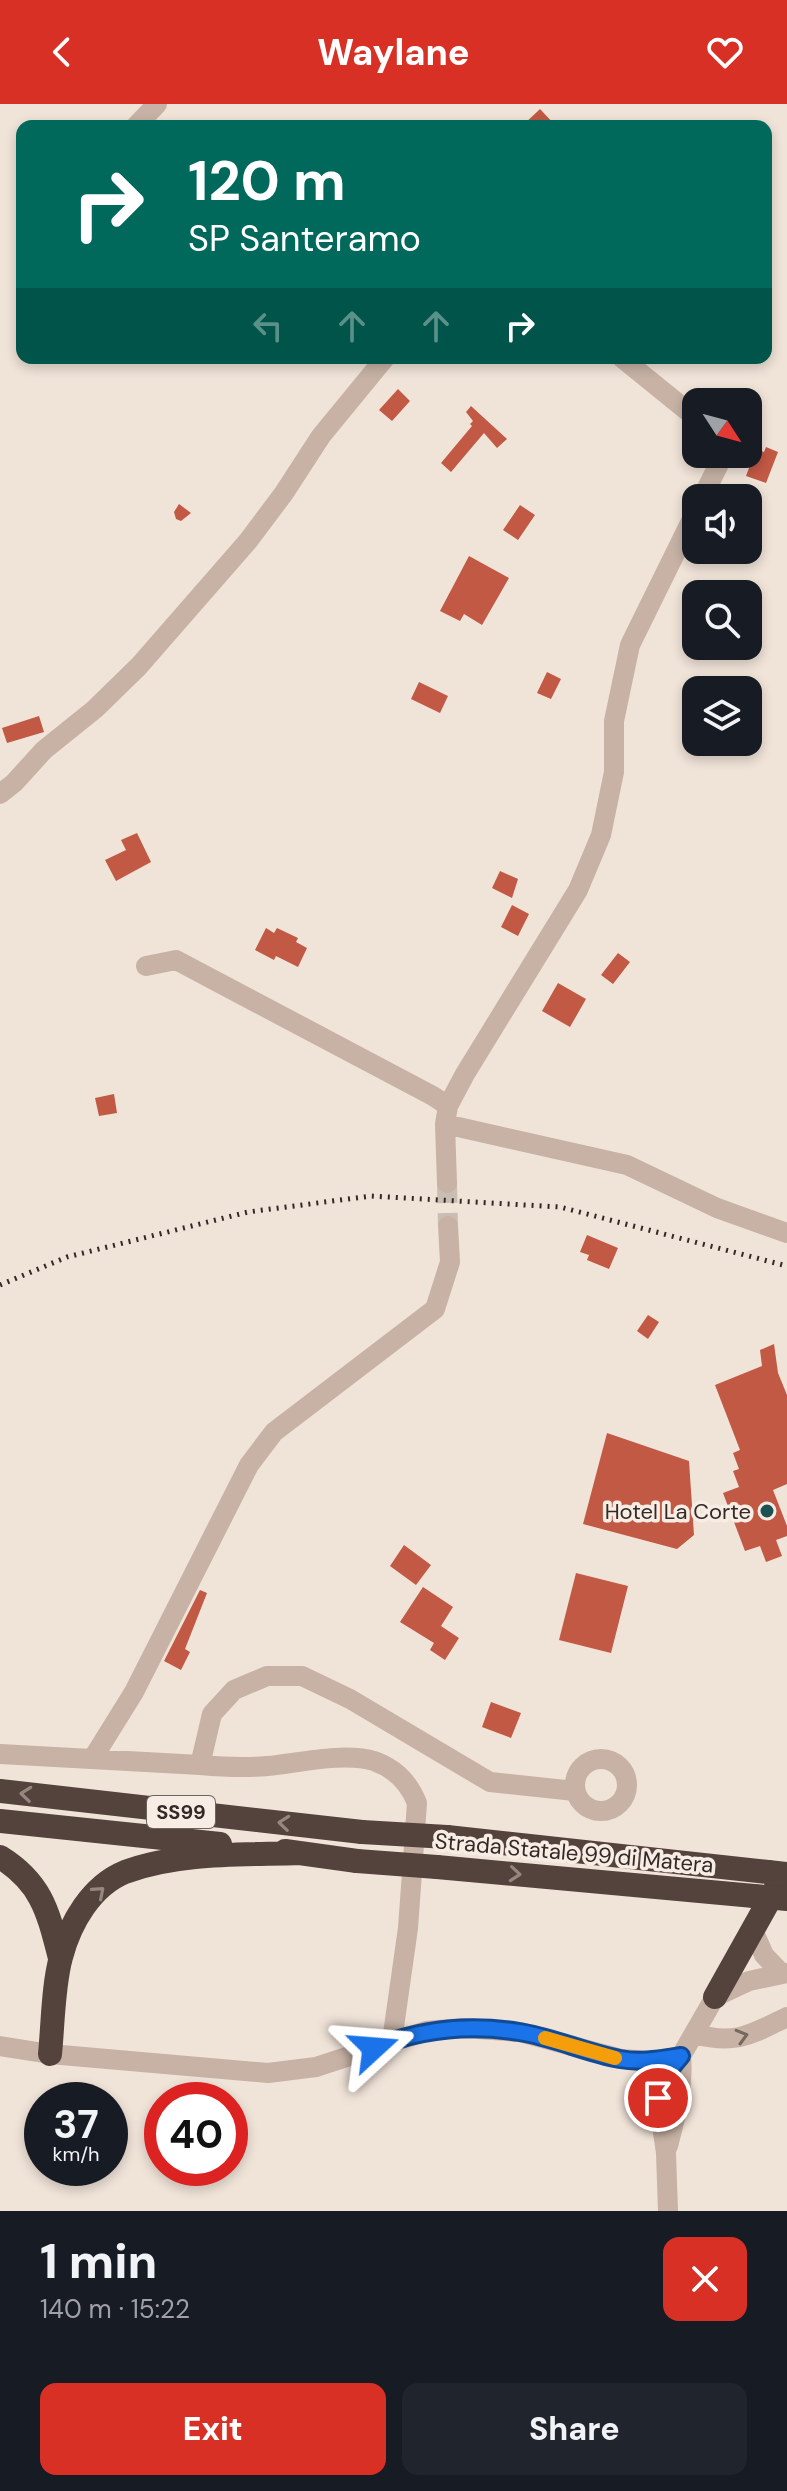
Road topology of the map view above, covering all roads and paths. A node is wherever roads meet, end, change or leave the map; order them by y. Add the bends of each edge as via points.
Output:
1 (157, 104) edge
2 (142, 120) edge
3 (380, 364) edge
4 (629, 364) edge
5 (682, 407) edge
6 (682, 539) edge
7 (0, 794) edge
8 (146, 966) dead end
9 (447, 1115) junction
10 (447, 1183) tunnel mouth
11 (448, 1226) tunnel mouth
12 (787, 1233) edge
13 (0, 1754) edge
14 (93, 1758) junction
15 (200, 1765) junction
16 (0, 1791) edge
17 (575, 1791) dead end
18 (0, 1821) edge
19 (300, 1853) junction
20 (0, 1857) edge
21 (781, 1872) edge
22 (787, 1899) edge
23 (753, 1930) junction
24 (60, 1958) junction
25 (784, 1973) edge
26 (715, 1997) junction
27 (787, 2017) edge
28 (694, 2034) junction
29 (392, 2041) junction
30 (0, 2046) edge
31 (50, 2054) junction
32 (681, 2056) junction
33 (668, 2211) edge

1 - 2 street
3 - 7 street via 321,436 248,541 139,666
4 - 5 street
6 - 9 street via 630,645 614,721 614,772 601,835 578,890 465,1074
8 - 9 street via 176,960 433,1096
9 - 10 street
9 - 12 street via 627,1165 717,1208
11 - 14 street via 450,1262 435,1309 274,1432 249,1465 134,1692
13 - 14 street
14 - 15 street
15 - 17 street via 212,1714 234,1690 267,1676 302,1676 490,1782
15 - 29 street via 372,1760 395,1772 411,1789 417,1803 408,1928
21 -> 16 highway, Strada Statale 99 di Matera / SS99, bridge
18 - 19 highway, SS99
19 -> 22 highway, Strada Statale 99 di Matera / SS99, bridge
24 -> 19 highway via 76,1918 94,1894 124,1873 187,1858
20 - 24 highway via 21,1870 47,1907
21 - 23 highway
23 - 25 street via 764,1955
23 - 26 highway
24 - 31 highway
25 - 26 street
26 - 28 street
28 -> 27 street via 737,2039
28 - 32 street
29 - 31 street via 316,2067 268,2073
29 - 32 street via 463,2028 520,2032 621,2059
30 - 31 street
32 - 33 street via 681,2098 666,2153

